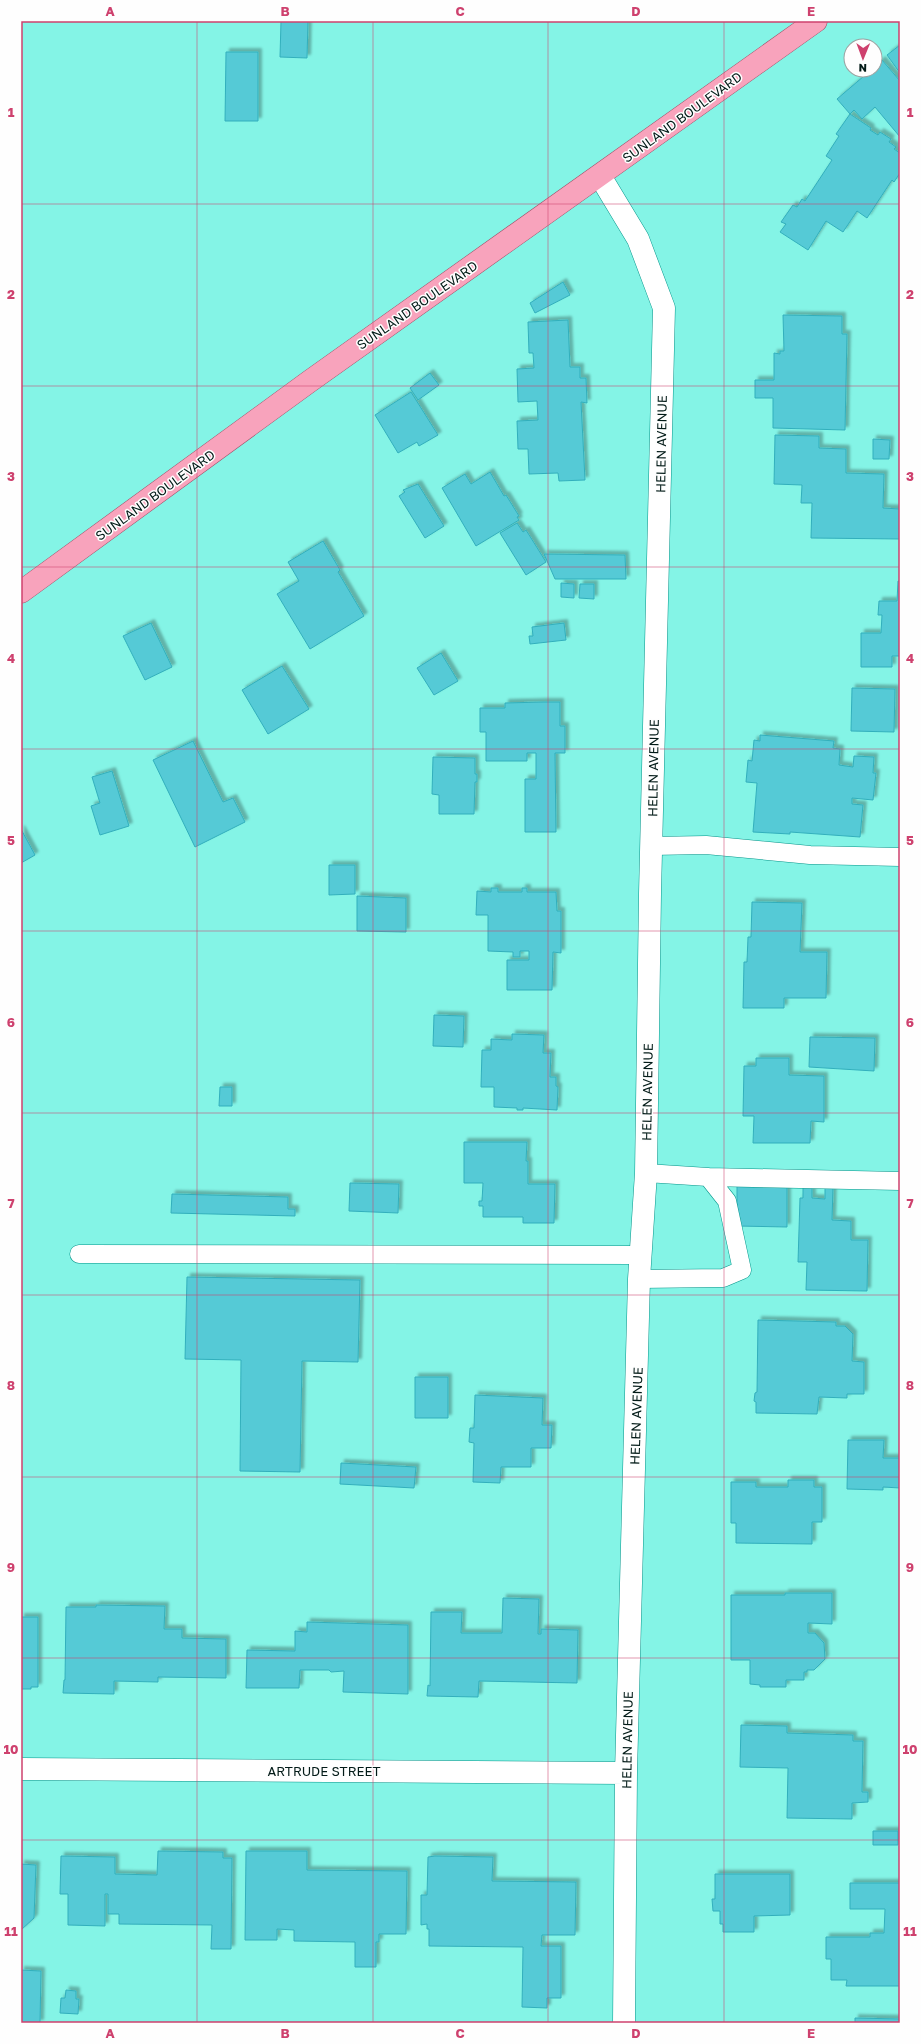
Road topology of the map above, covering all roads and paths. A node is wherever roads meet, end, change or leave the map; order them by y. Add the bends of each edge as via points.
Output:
1 (816, 21) edge
2 (600, 176) junction
3 (21, 592) edge
4 (651, 846) junction
5 (900, 857) edge
6 (646, 1173) junction
7 (708, 1177) junction
8 (900, 1181) edge
9 (79, 1254) dead end
10 (640, 1255) junction
11 (640, 1279) junction
12 (21, 1769) edge
13 (626, 1773) junction
14 (624, 2023) edge

1 - 2 main road, SUNLAND BOULEVARD
2 - 3 main road, SUNLAND BOULEVARD via 310,381
2 - 4 street, HELEN AVENUE via 638,239 664,308
4 - 5 lane via 706,845 810,855
4 - 6 street, HELEN AVENUE
6 - 7 lane
6 - 10 street, HELEN AVENUE
7 - 8 lane
7 - 11 lane via 727,1201 742,1270 723,1278
9 - 10 lane
10 - 11 street, HELEN AVENUE
11 - 13 street, HELEN AVENUE
12 - 13 street, ARTRUDE STREET
13 - 14 street, HELEN AVENUE

